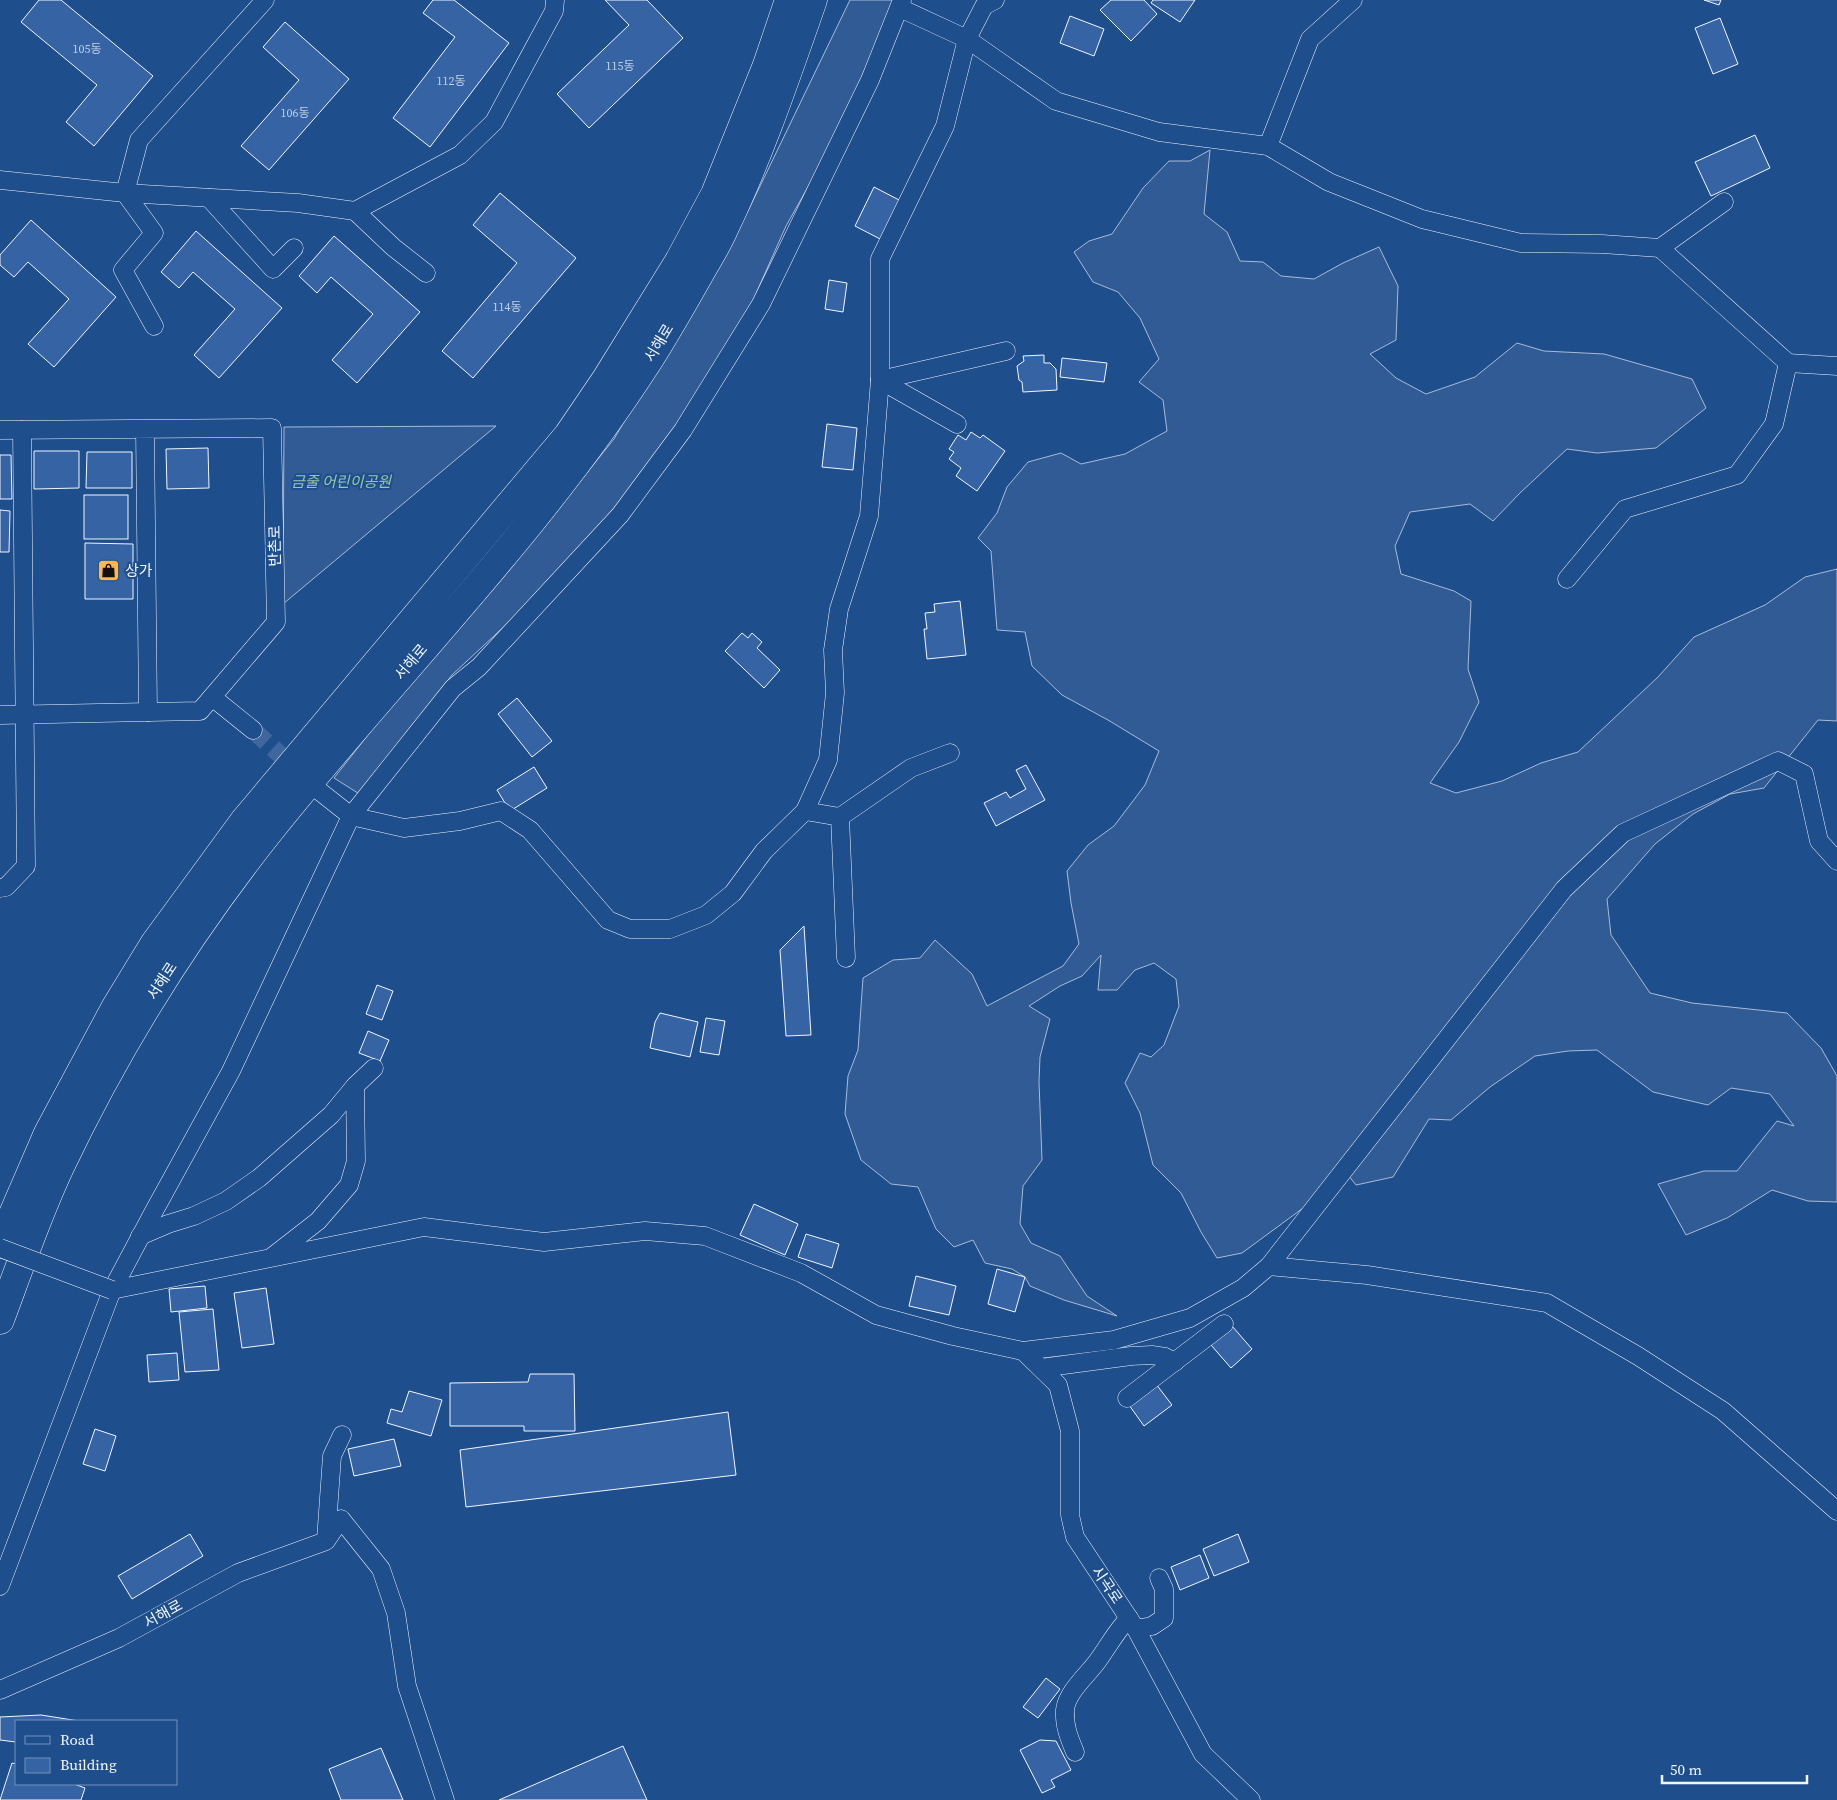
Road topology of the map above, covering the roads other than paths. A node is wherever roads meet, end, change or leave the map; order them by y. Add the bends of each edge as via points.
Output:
1 (264, 0) edge
2 (555, 0) edge
3 (783, 0) edge
4 (790, 0) edge
5 (813, 0) edge
6 (995, 0) edge
7 (1353, 0) edge
8 (901, 4) edge
9 (967, 39) junction
10 (767, 65) junction
11 (1268, 146) junction
12 (0, 180) edge
13 (124, 194) junction
14 (209, 198) junction
15 (1724, 202) dead end
16 (355, 210) junction
17 (294, 248) dead end
18 (1660, 248) junction
19 (426, 273) dead end
20 (154, 326) dead end
21 (1006, 351) dead end
22 (1788, 363) junction
23 (1837, 366) edge
24 (880, 380) junction
25 (957, 424) dead end
26 (145, 429) junction
27 (0, 430) edge
28 (22, 430) junction
29 (1567, 579) dead end
30 (212, 698) junction
31 (148, 712) junction
32 (0, 715) edge
33 (24, 715) junction
34 (253, 730) tunnel mouth
35 (950, 753) dead end
36 (318, 790) dead end
37 (805, 811) junction
38 (351, 816) junction
39 (840, 817) junction
40 (1837, 862) edge
41 (0, 888) edge
42 (846, 958) dead end
43 (374, 1068) dead end
44 (355, 1086) junction
45 (140, 1236) junction
46 (0, 1246) edge
47 (270, 1258) junction
48 (1268, 1266) junction
49 (112, 1290) junction
50 (0, 1320) edge
51 (1224, 1324) dead end
52 (1023, 1351) junction
53 (1175, 1362) junction
54 (1041, 1368) junction
55 (1127, 1398) dead end
56 (342, 1435) dead end
57 (1837, 1511) edge
58 (326, 1540) junction
59 (1159, 1578) dead end
60 (0, 1586) edge
61 (1133, 1624) junction
62 (0, 1690) edge
63 (1075, 1752) dead end
64 (445, 1800) edge
65 (1251, 1800) edge

1 - 13 street via 139,140
2 - 16 street via 554,11 494,122 460,155
3 - 10 highway
4 - 10 highway, 서해로
5 - 50 highway, 서해로 via 760,147 724,231 651,357 603,426 510,546 272,829 202,921 155,990 105,1078 59,1170
6 - 9 street via 984,6
7 - 11 street via 1310,39
8 - 9 street
8 - 38 street via 870,80 761,304 683,430 620,515 479,667 453,688
9 - 11 street via 1056,100 1159,132
9 - 24 street via 945,126 880,259
10 - 46 highway, 서해로 via 714,194 679,261 606,379 568,435 244,821 154,944 115,1008 48,1133
11 - 18 street via 1329,182 1422,219 1521,243
12 - 13 street
13 - 14 street
13 - 20 street via 154,233 123,270
14 - 16 street
14 - 17 street via 273,269
15 - 18 street
16 - 19 street
18 - 22 street
21 - 24 street
22 - 23 street
22 - 29 street via 1774,424 1737,475 1625,509
24 - 25 street
24 - 37 street via 869,516 839,609 833,650 835,693 828,760
26 - 28 street, 반촌로
26 - 30 street, 반촌로 via 272,428 276,622
26 - 31 street
27 - 28 street, 반촌로
28 - 33 street
30 - 31 street, 반촌로 via 200,711
30 - 34 street
31 - 33 street, 반촌로
32 - 33 street, 반촌로
33 - 41 street via 26,866 6,888
35 - 39 street via 911,768
36 - 38 street
37 - 38 street via 764,851 733,893 706,915 670,929 630,929 608,920 530,830 501,811 460,821 404,828
37 - 39 street
38 - 45 street via 231,1071
39 - 42 street
40 - 48 street via 1819,841 1804,774 1778,760 1623,833 1564,889
43 - 44 street
44 - 45 street via 331,1115 259,1178 226,1201
44 - 47 street via 356,1161 349,1185 318,1222
45 - 49 street
46 - 49 street, bridge
47 - 49 street
47 - 52 street via 424,1227 544,1242 646,1231 705,1236 801,1272 876,1315
48 - 52 street via 1243,1288 1190,1318 1114,1340
48 - 57 street via 1368,1276 1547,1303 1723,1411
49 - 60 street
51 - 53 street
52 - 54 street, 시곡로
53 - 54 street via 1152,1355
53 - 55 street
54 - 61 street, 시곡로 via 1058,1384 1070,1431 1070,1515 1075,1537
56 - 58 street via 332,1456
58 - 62 street, 서해로 via 238,1573 119,1638
58 - 64 street via 341,1519 381,1569 396,1613 407,1686
59 - 61 street via 1164,1589 1164,1618 1152,1626
61 - 63 street via 1122,1625 1071,1694 1065,1709 1067,1733
61 - 65 street, 시곡로 via 1203,1754

